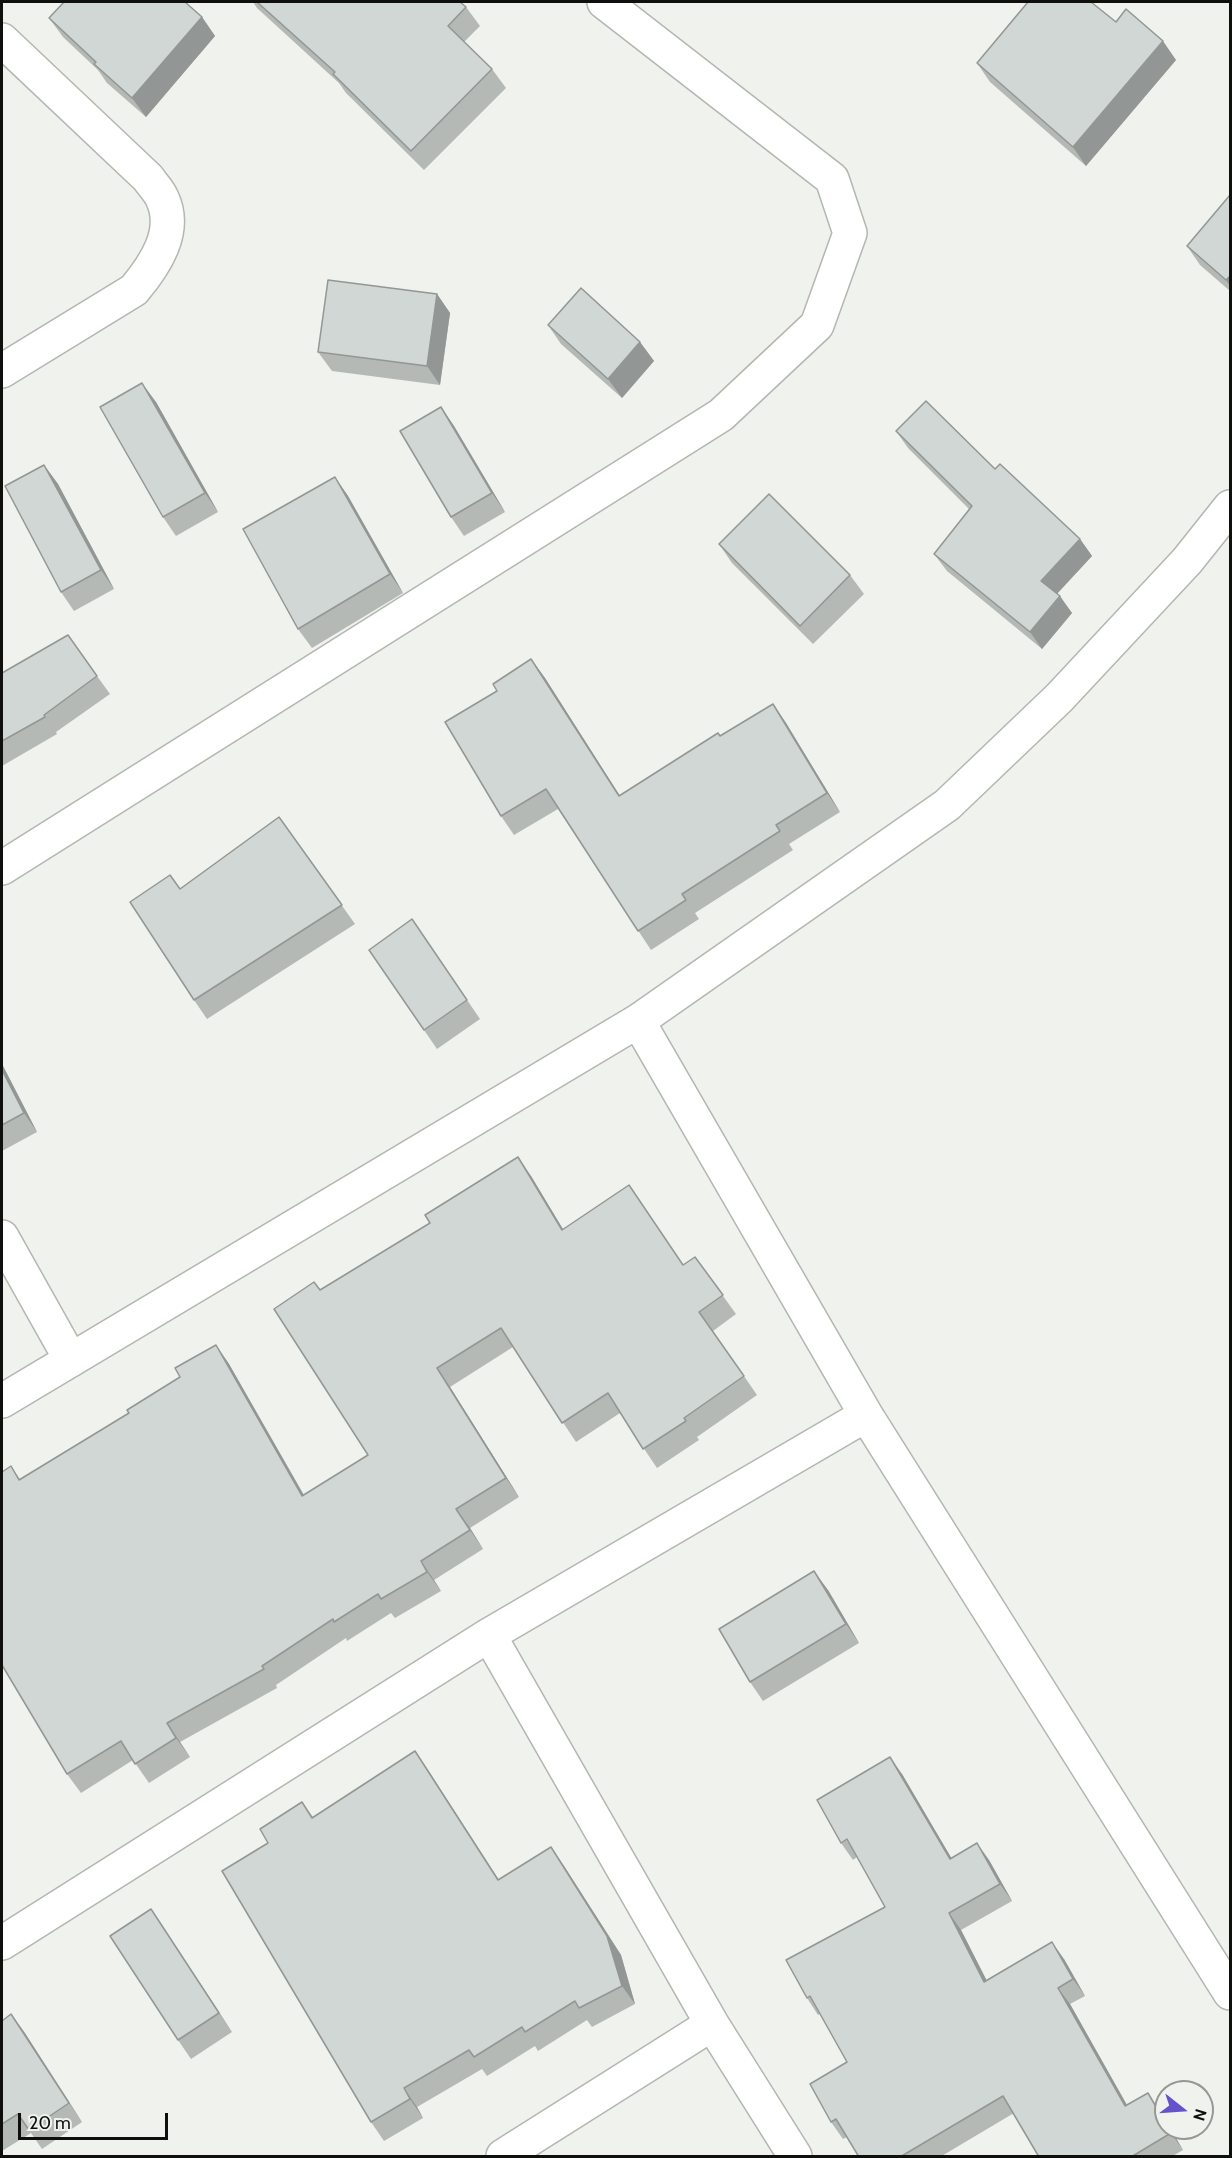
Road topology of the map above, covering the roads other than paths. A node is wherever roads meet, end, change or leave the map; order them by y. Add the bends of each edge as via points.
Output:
1 (604, 2) edge
2 (2, 40) edge
3 (2, 371) edge
4 (1230, 507) edge
5 (2, 868) edge
6 (638, 1021) junction
7 (2, 1237) edge
8 (71, 1360) junction
9 (2, 1401) edge
10 (866, 1415) junction
11 (489, 1635) junction
12 (2, 1943) edge
13 (1230, 1993) edge
14 (712, 2024) junction
15 (503, 2157) edge
16 (795, 2157) edge

1 - 5 street via 832,179 850,233 817,325 721,415
2 - 3 street via 148,178 162,198 168,224 161,250 134,290
4 - 6 street via 1187,561 1059,698 947,805
6 - 8 street
6 - 10 street
7 - 8 street
8 - 9 street
10 - 11 street
10 - 13 street
11 - 12 street
11 - 14 street
14 - 15 street
14 - 16 street

